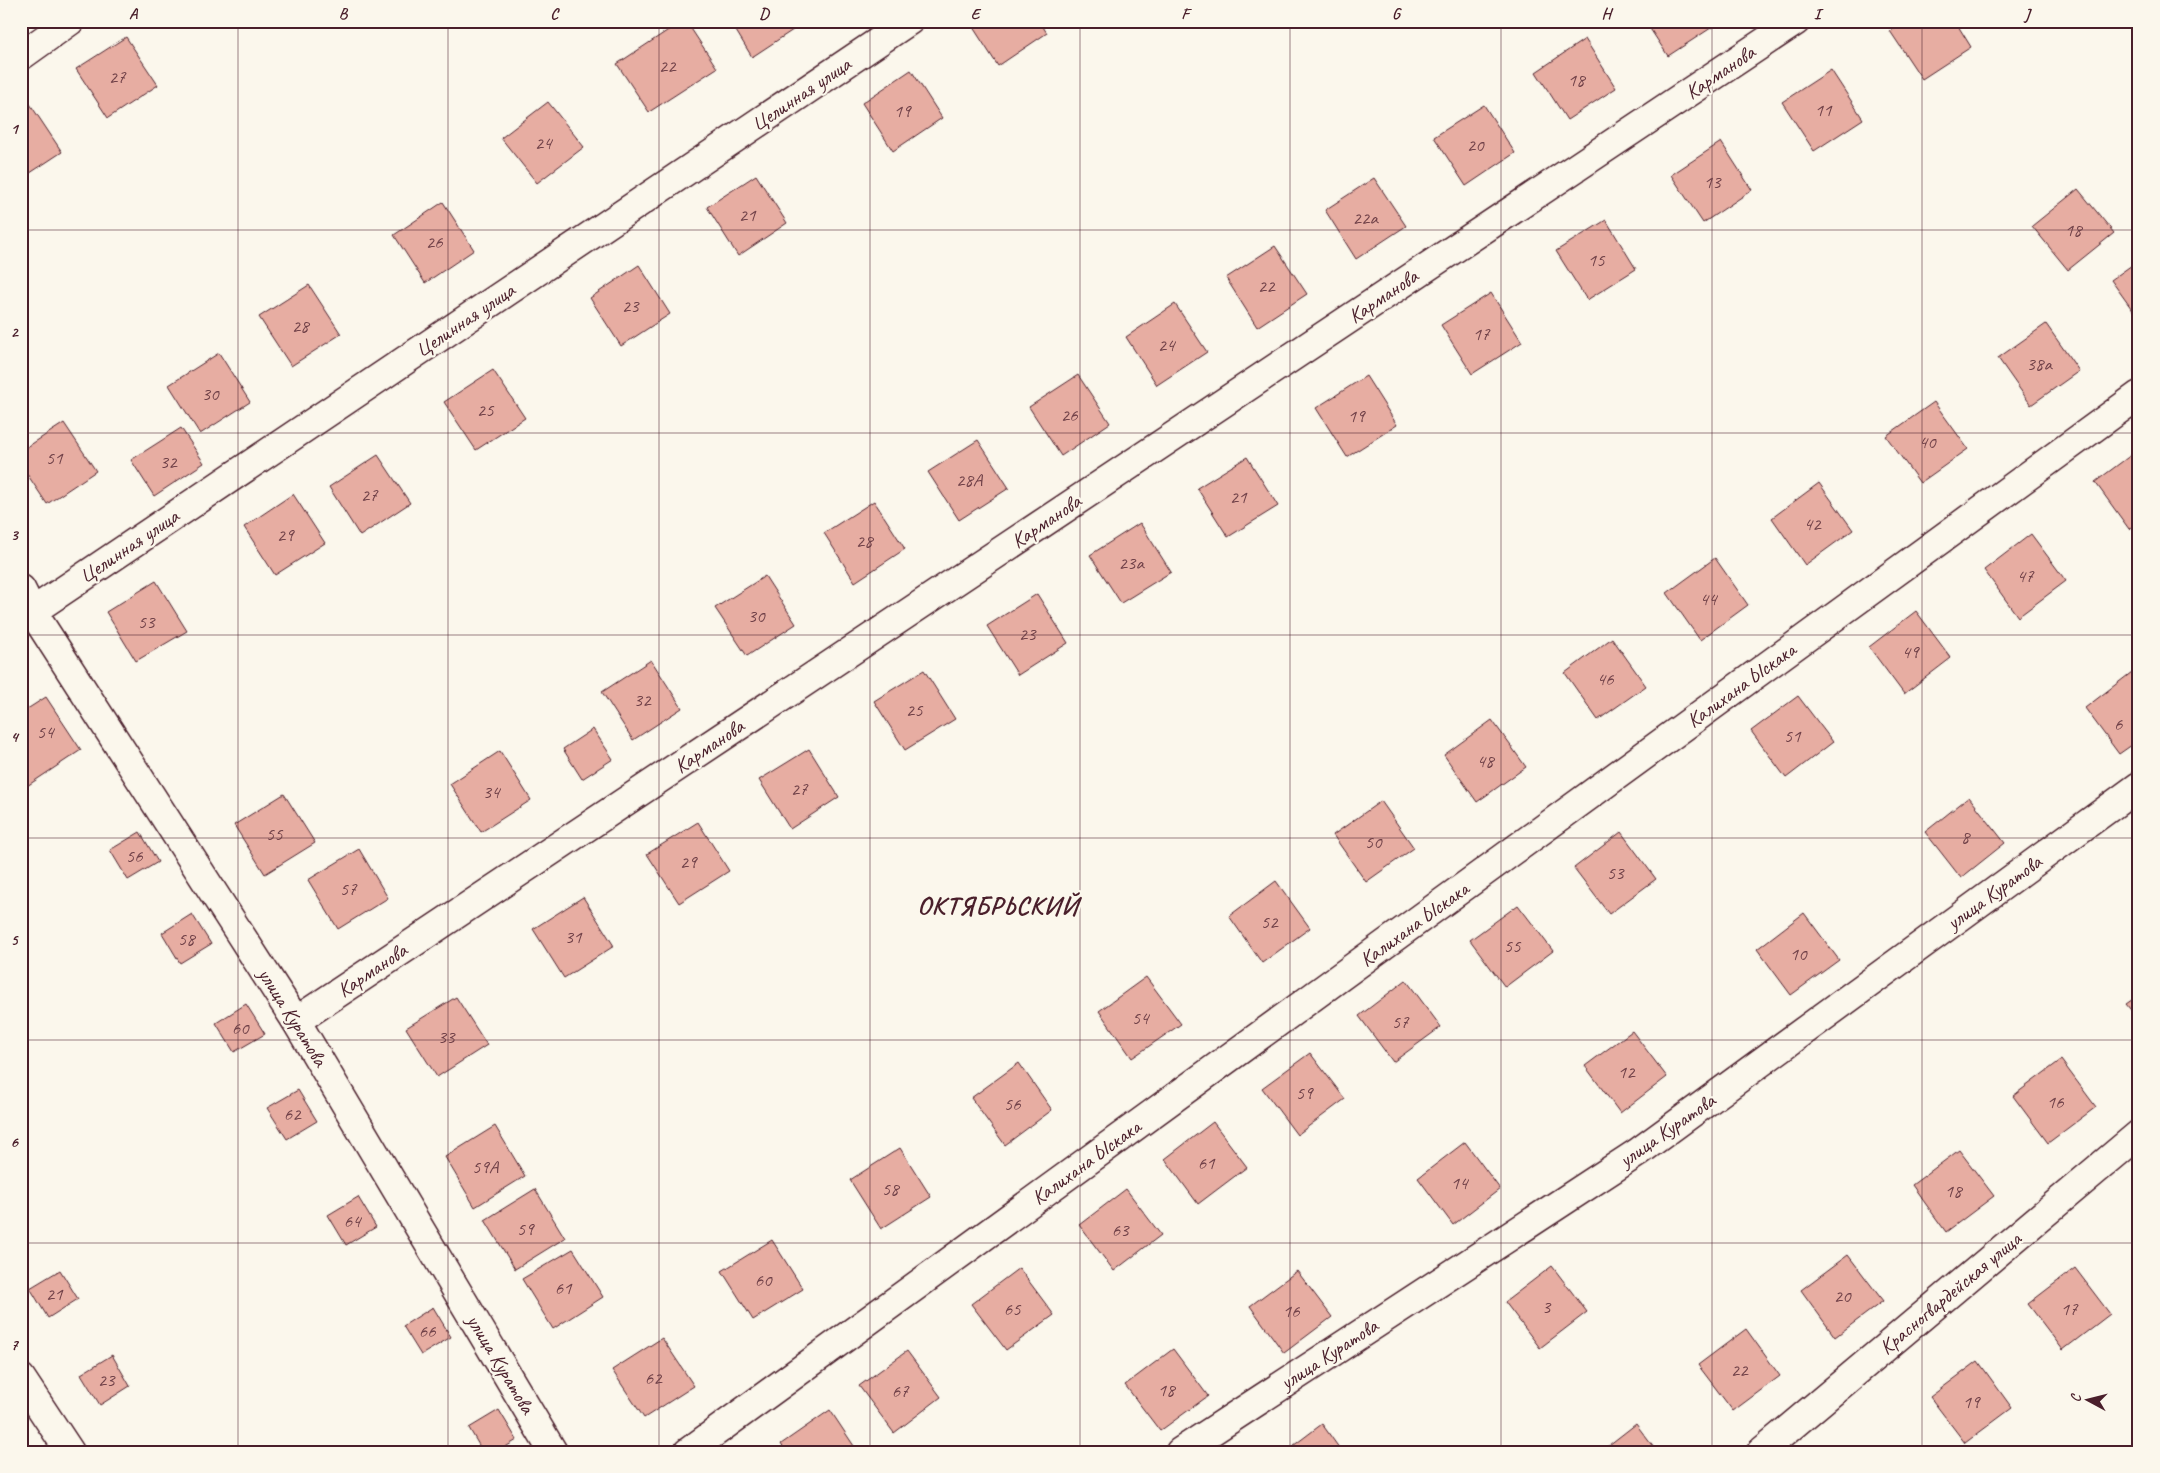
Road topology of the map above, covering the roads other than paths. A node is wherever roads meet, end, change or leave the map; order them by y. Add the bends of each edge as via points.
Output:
1 (70, 21) edge
2 (909, 21) edge
3 (1796, 21) edge
4 (21, 56) edge
5 (2139, 396) edge
6 (25, 606) edge
7 (2139, 786) edge
8 (296, 1021) junction
9 (2139, 1134) edge
10 (21, 1378) edge
11 (70, 1452) edge
12 (553, 1452) edge
13 (688, 1452) edge
14 (1180, 1452) edge
15 (1761, 1452) edge

1 - 4 street
2 - 6 street, Целинная улица
3 - 8 street, Карманова
5 - 13 street, Калихана Ыскака
6 - 8 street, улица Куратова
7 - 14 street, улица Куратова via 1638,1153
8 - 12 street, улица Куратова
9 - 15 street, Красногвардейская улица
10 - 11 street

